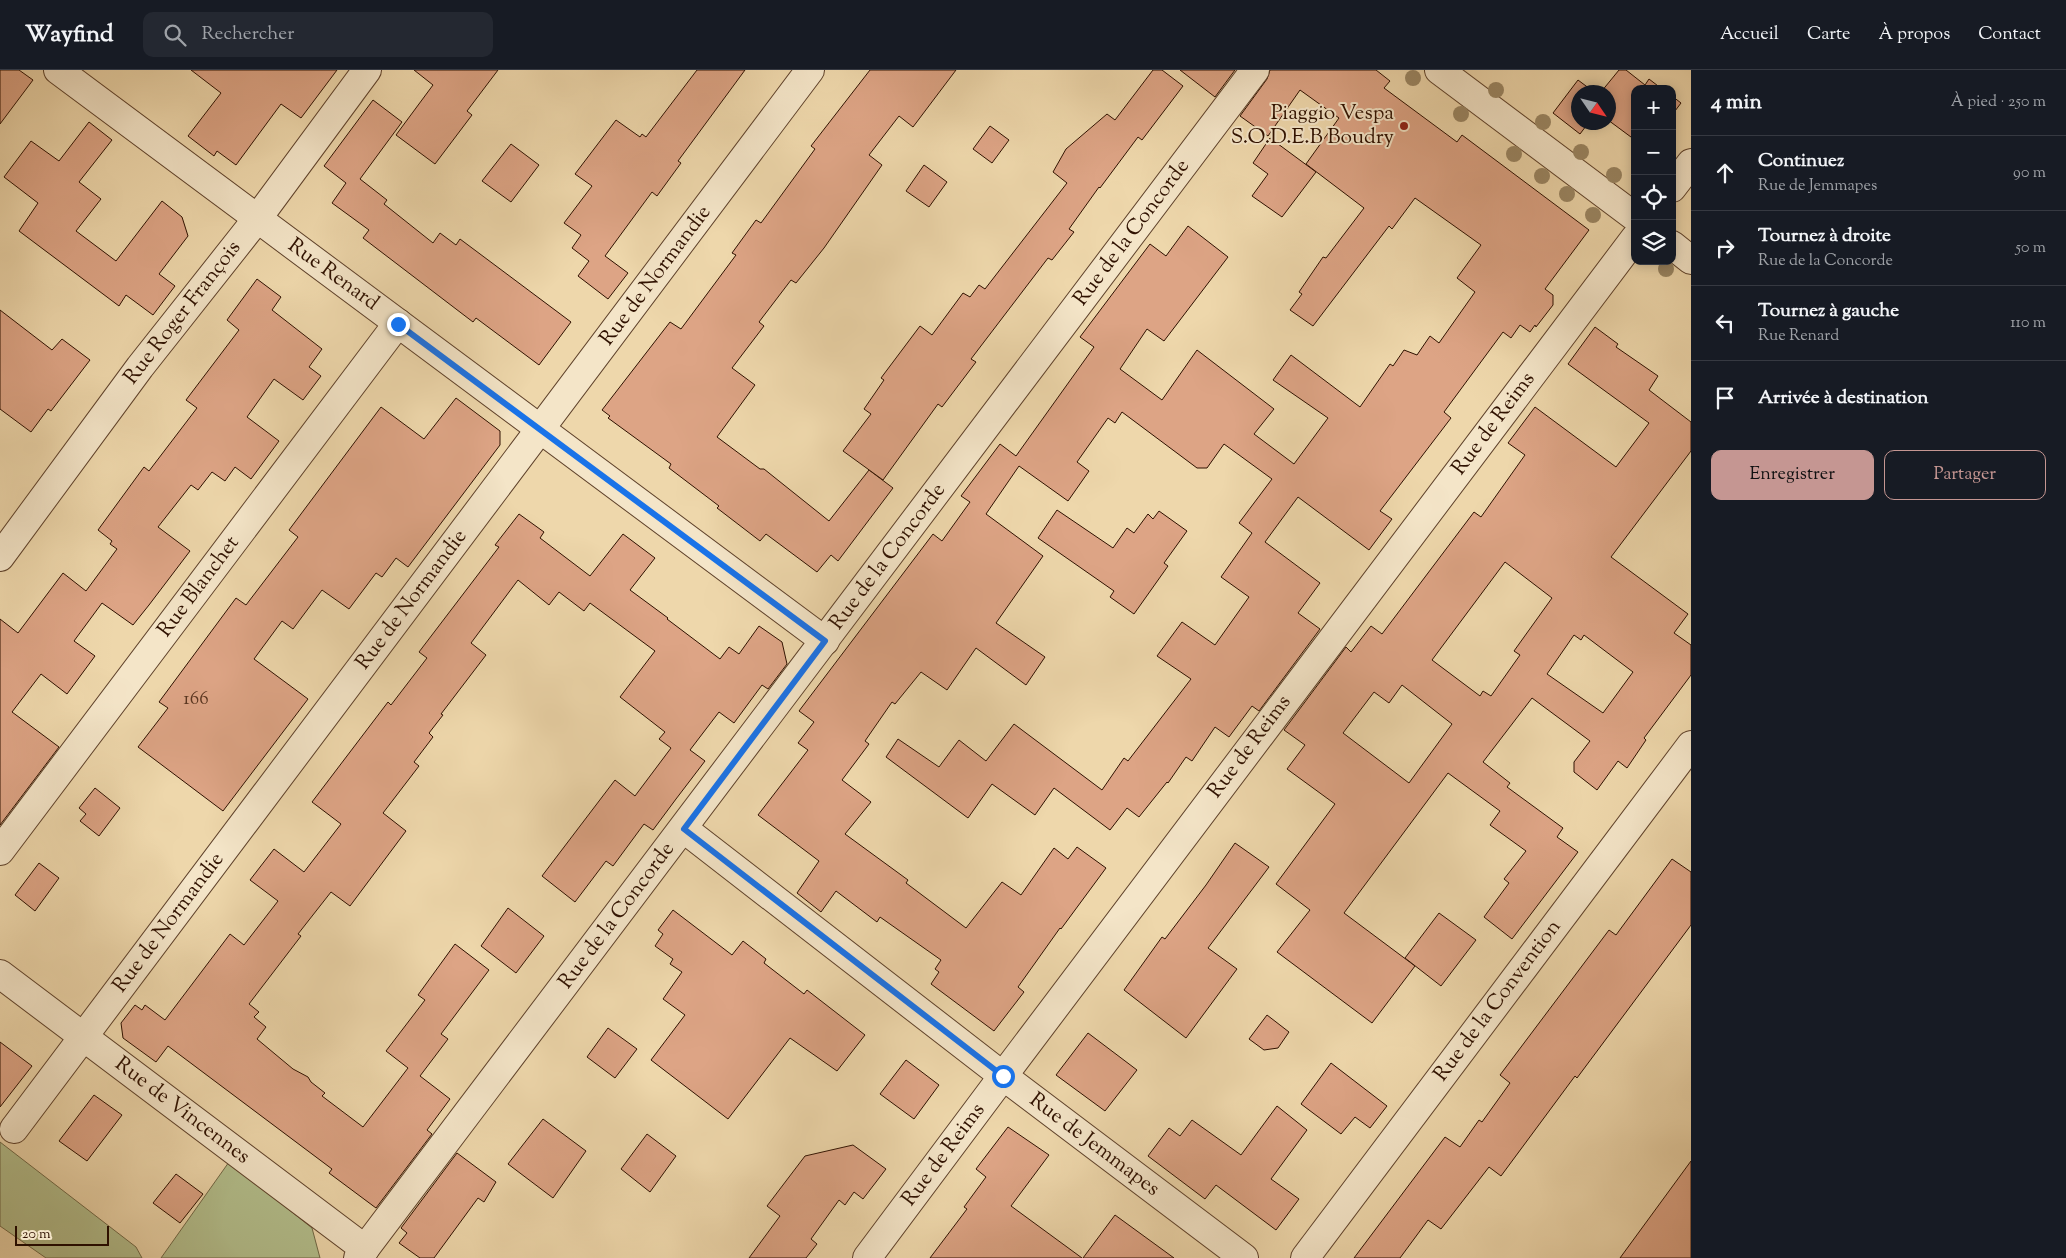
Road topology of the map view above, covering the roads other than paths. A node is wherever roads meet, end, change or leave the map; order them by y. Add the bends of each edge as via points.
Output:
1 (58, 70) edge
2 (367, 70) edge
3 (810, 70) edge
4 (1255, 70) edge
5 (1439, 70) edge
6 (1691, 163) edge
7 (1676, 183) edge
8 (1631, 214) edge
9 (257, 219) junction
10 (1631, 243) edge
11 (1676, 248) edge
12 (1691, 260) edge
13 (398, 324) junction
14 (541, 430) junction
15 (0, 557) edge
16 (825, 641) junction
17 (1691, 745) edge
18 (684, 829) junction
19 (0, 851) edge
20 (0, 974) edge
21 (83, 1036) junction
22 (1003, 1076) junction
23 (14, 1129) dead end
24 (361, 1254) edge
25 (868, 1258) edge
26 (1244, 1258) edge
27 (1305, 1258) edge

1 - 9 street, Rue Renard
2 - 9 street, Rue Roger François
3 - 14 street, Rue de Normandie
4 - 16 street, Rue de la Concorde
5 - 8 street
6 - 7 street
9 - 13 street, Rue Renard
9 - 15 street, Rue Roger François via 140,367
10 - 22 street, Rue de Reims
11 - 12 street
13 - 14 street, Rue Renard
13 - 19 street, Rue Blanchet
14 - 16 street, Rue Renard
14 - 21 street, Rue de Normandie
16 - 18 street, Rue de la Concorde
17 - 27 street, Rue de la Convention
18 - 22 street, Rue de Jemmapes
18 - 24 street, Rue de la Concorde
20 - 21 street, Rue de Vincennes
21 - 23 street, Rue de Normandie
21 - 24 street, Rue de Vincennes
22 - 25 street, Rue de Reims
22 - 26 street, Rue de Jemmapes

